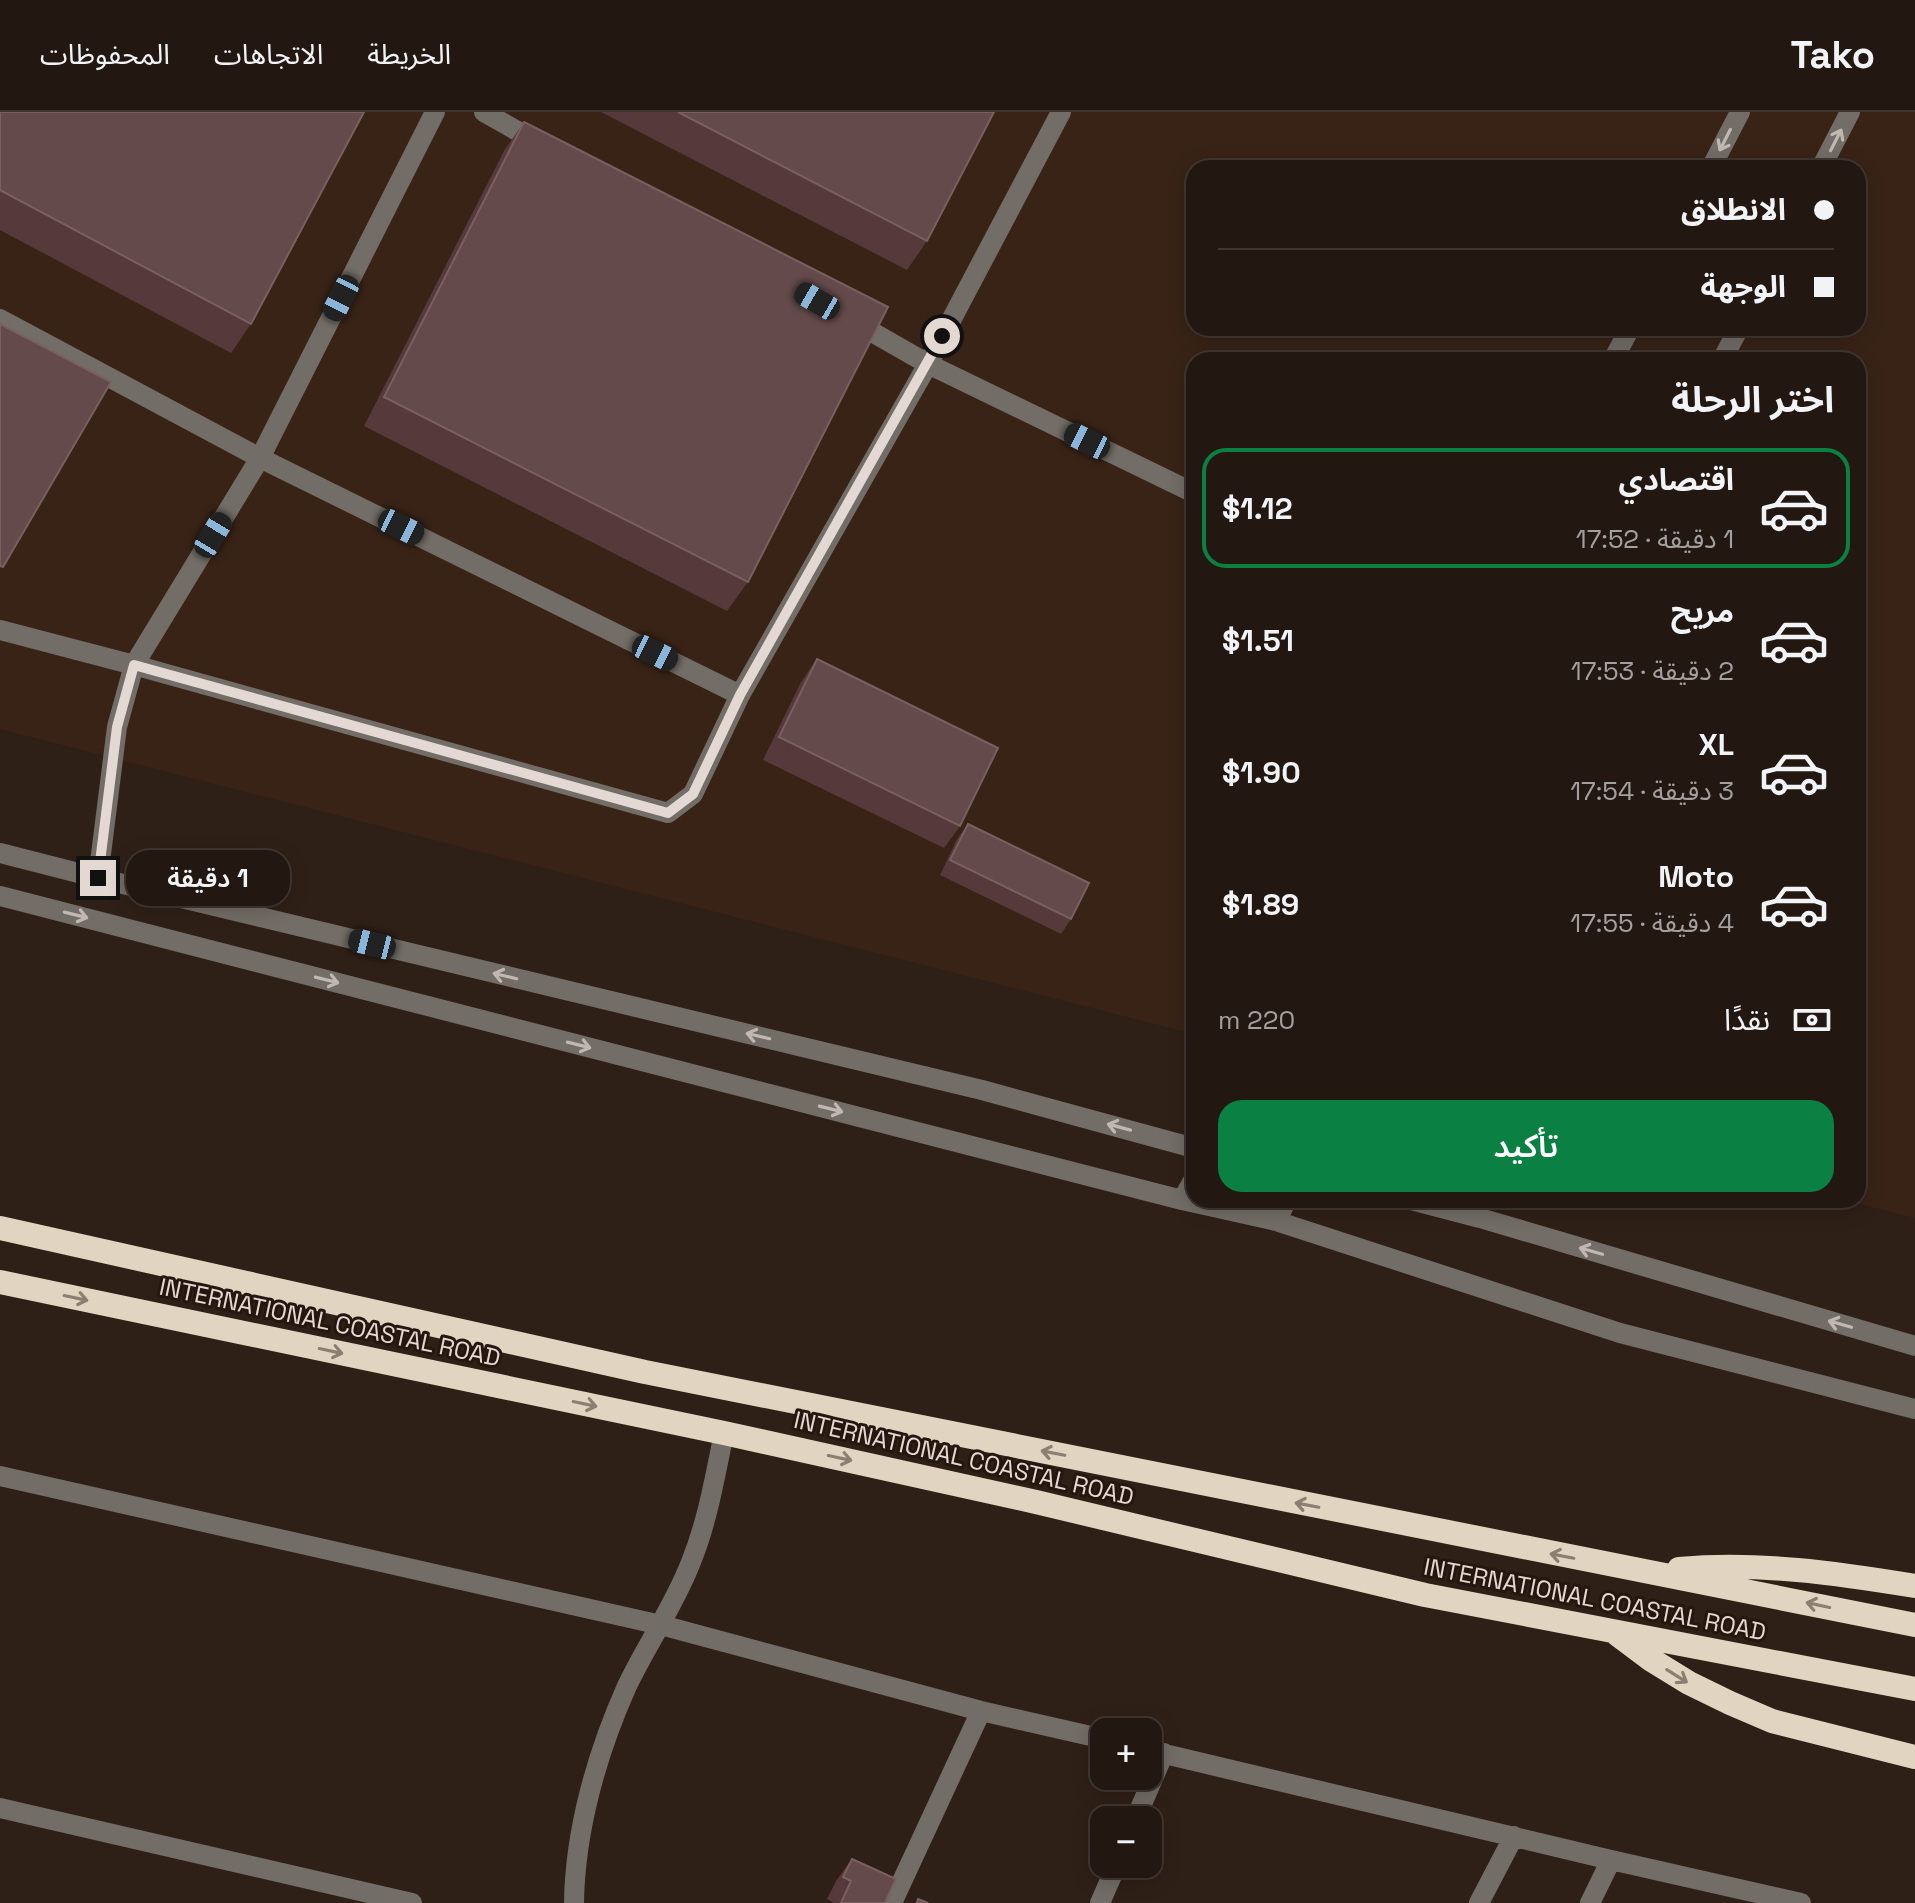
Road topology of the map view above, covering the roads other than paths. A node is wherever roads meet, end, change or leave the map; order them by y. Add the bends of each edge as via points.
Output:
1 (435, 112) edge
2 (484, 112) edge
3 (1061, 112) edge
4 (1740, 112) edge
5 (1850, 112) edge
6 (553, 151) edge
7 (1715, 160) edge
8 (1825, 160) edge
9 (831, 309) edge
10 (0, 319) edge
11 (928, 364) junction
12 (260, 458) junction
13 (1186, 489) edge
14 (0, 630) edge
15 (134, 665) junction
16 (740, 695) junction
17 (0, 853) edge
18 (98, 878) junction
19 (0, 896) edge
20 (1186, 1146) edge
21 (1186, 1193) edge
22 (1182, 1200) junction
23 (1186, 1201) edge
24 (1218, 1208) edge
25 (1283, 1208) edge
26 (1440, 1208) edge
27 (1276, 1221) junction
28 (0, 1228) edge
29 (0, 1282) edge
30 (1915, 1346) edge
31 (1915, 1409) edge
32 (724, 1433) junction
33 (0, 1476) edge
34 (1643, 1572) junction
35 (1915, 1586) edge
36 (1904, 1623) edge
37 (661, 1625) junction
38 (1613, 1631) junction
39 (1915, 1689) edge
40 (981, 1711) junction
41 (1090, 1736) edge
42 (1162, 1753) edge
43 (1915, 1757) edge
44 (0, 1808) edge
45 (1514, 1836) junction
46 (1611, 1860) junction
47 (1111, 1878) edge
48 (412, 1903) edge
49 (574, 1903) edge
50 (892, 1903) edge
51 (1100, 1903) edge
52 (1479, 1903) edge
53 (1590, 1903) edge
54 (1801, 1903) edge

1 - 12 street
2 - 6 street
3 - 11 street
4 -> 7 street
8 -> 5 street
9 - 11 street
10 - 12 street
11 - 13 street
11 - 16 street
12 - 15 street
12 - 16 street
14 - 15 street
15 - 16 street via 668,813 693,794
15 - 18 street via 117,727
17 - 18 street
20 -> 18 street via 982,1090
19 -> 22 street
21 - 22 street
22 - 23 street
24 - 27 street
25 - 27 street
30 -> 26 street
27 - 31 street via 1620,1333
34 -> 28 highway, INTERNATIONAL COASTAL ROAD via 645,1372
29 -> 32 highway, INTERNATIONAL COASTAL ROAD
32 - 37 street via 703,1531
32 -> 38 highway, INTERNATIONAL COASTAL ROAD via 1425,1595
33 - 37 street
34 - 35 highway via 1748,1566
36 -> 34 highway, INTERNATIONAL COASTAL ROAD
37 - 40 street
37 - 49 street via 628,1685 602,1749 585,1816
38 - 39 highway, INTERNATIONAL COASTAL ROAD
38 -> 43 highway via 1689,1683 1772,1721
40 - 41 street
40 - 50 street
42 - 45 street
44 - 48 street
45 - 46 street
45 - 52 street
46 - 53 street
46 - 54 street
47 - 51 street

